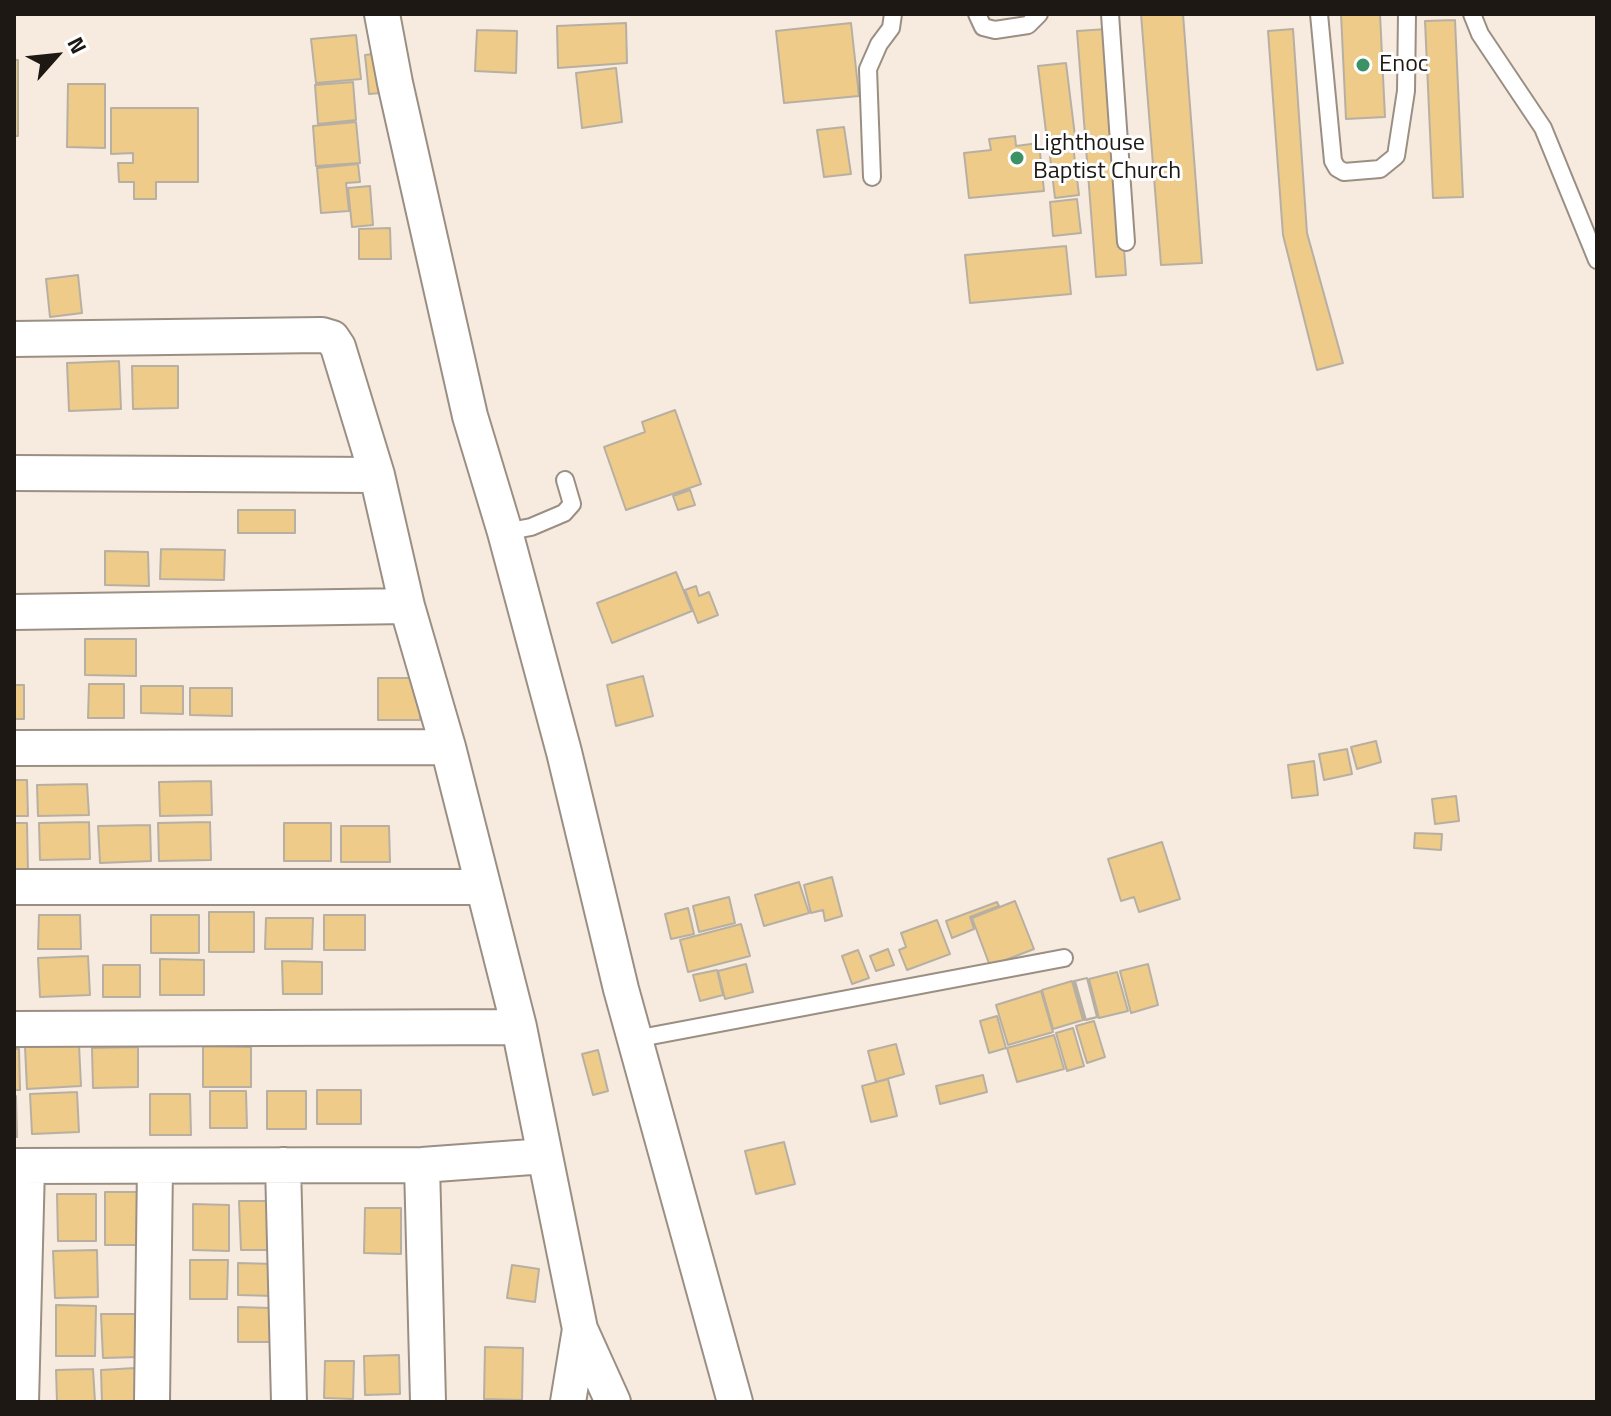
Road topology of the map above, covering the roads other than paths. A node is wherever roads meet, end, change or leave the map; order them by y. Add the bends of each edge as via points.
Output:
1 (382, 14) edge
2 (893, 14) edge
3 (977, 14) edge
4 (1039, 14) edge
5 (1110, 14) edge
6 (1319, 14) edge
7 (1407, 14) edge
8 (1472, 14) edge
9 (872, 177) dead end
10 (1126, 242) dead end
11 (1597, 260) edge
12 (14, 339) edge
13 (14, 473) edge
14 (377, 475) junction
15 (565, 480) dead end
16 (505, 532) junction
17 (407, 606) junction
18 (14, 612) edge
19 (448, 747) junction
20 (14, 748) edge
21 (14, 887) edge
22 (483, 887) junction
23 (1064, 958) dead end
24 (519, 1027) junction
25 (14, 1029) edge
26 (635, 1039) junction
27 (545, 1156) junction
28 (283, 1165) junction
29 (422, 1165) junction
30 (20, 1166) edge
31 (155, 1166) junction
32 (580, 1329) junction
33 (21, 1402) edge
34 (152, 1402) edge
35 (289, 1402) edge
36 (428, 1402) edge
37 (568, 1402) edge
38 (613, 1402) edge
39 (735, 1402) edge

1 - 16 street via 470,416
2 - 9 lane via 868,69
3 - 4 lane via 983,27 995,30 1028,25
5 - 10 lane
6 - 7 lane via 1333,161 1344,172 1380,169 1396,156 1406,91
8 - 11 lane via 1543,128
12 - 14 street via 332,338
13 - 14 street
14 - 17 street
15 - 16 lane via 572,504 564,513
16 - 26 street
17 - 18 street
17 - 19 street
19 - 20 street
19 - 22 street
21 - 22 street
22 - 24 street
23 - 26 lane
24 - 25 street
24 - 27 street
26 - 39 street
27 - 29 street
27 - 32 street
28 - 29 street
28 - 31 street
28 - 35 street
29 - 36 street
30 - 31 street
30 - 33 street
31 - 34 street
32 - 37 street
32 - 38 street

